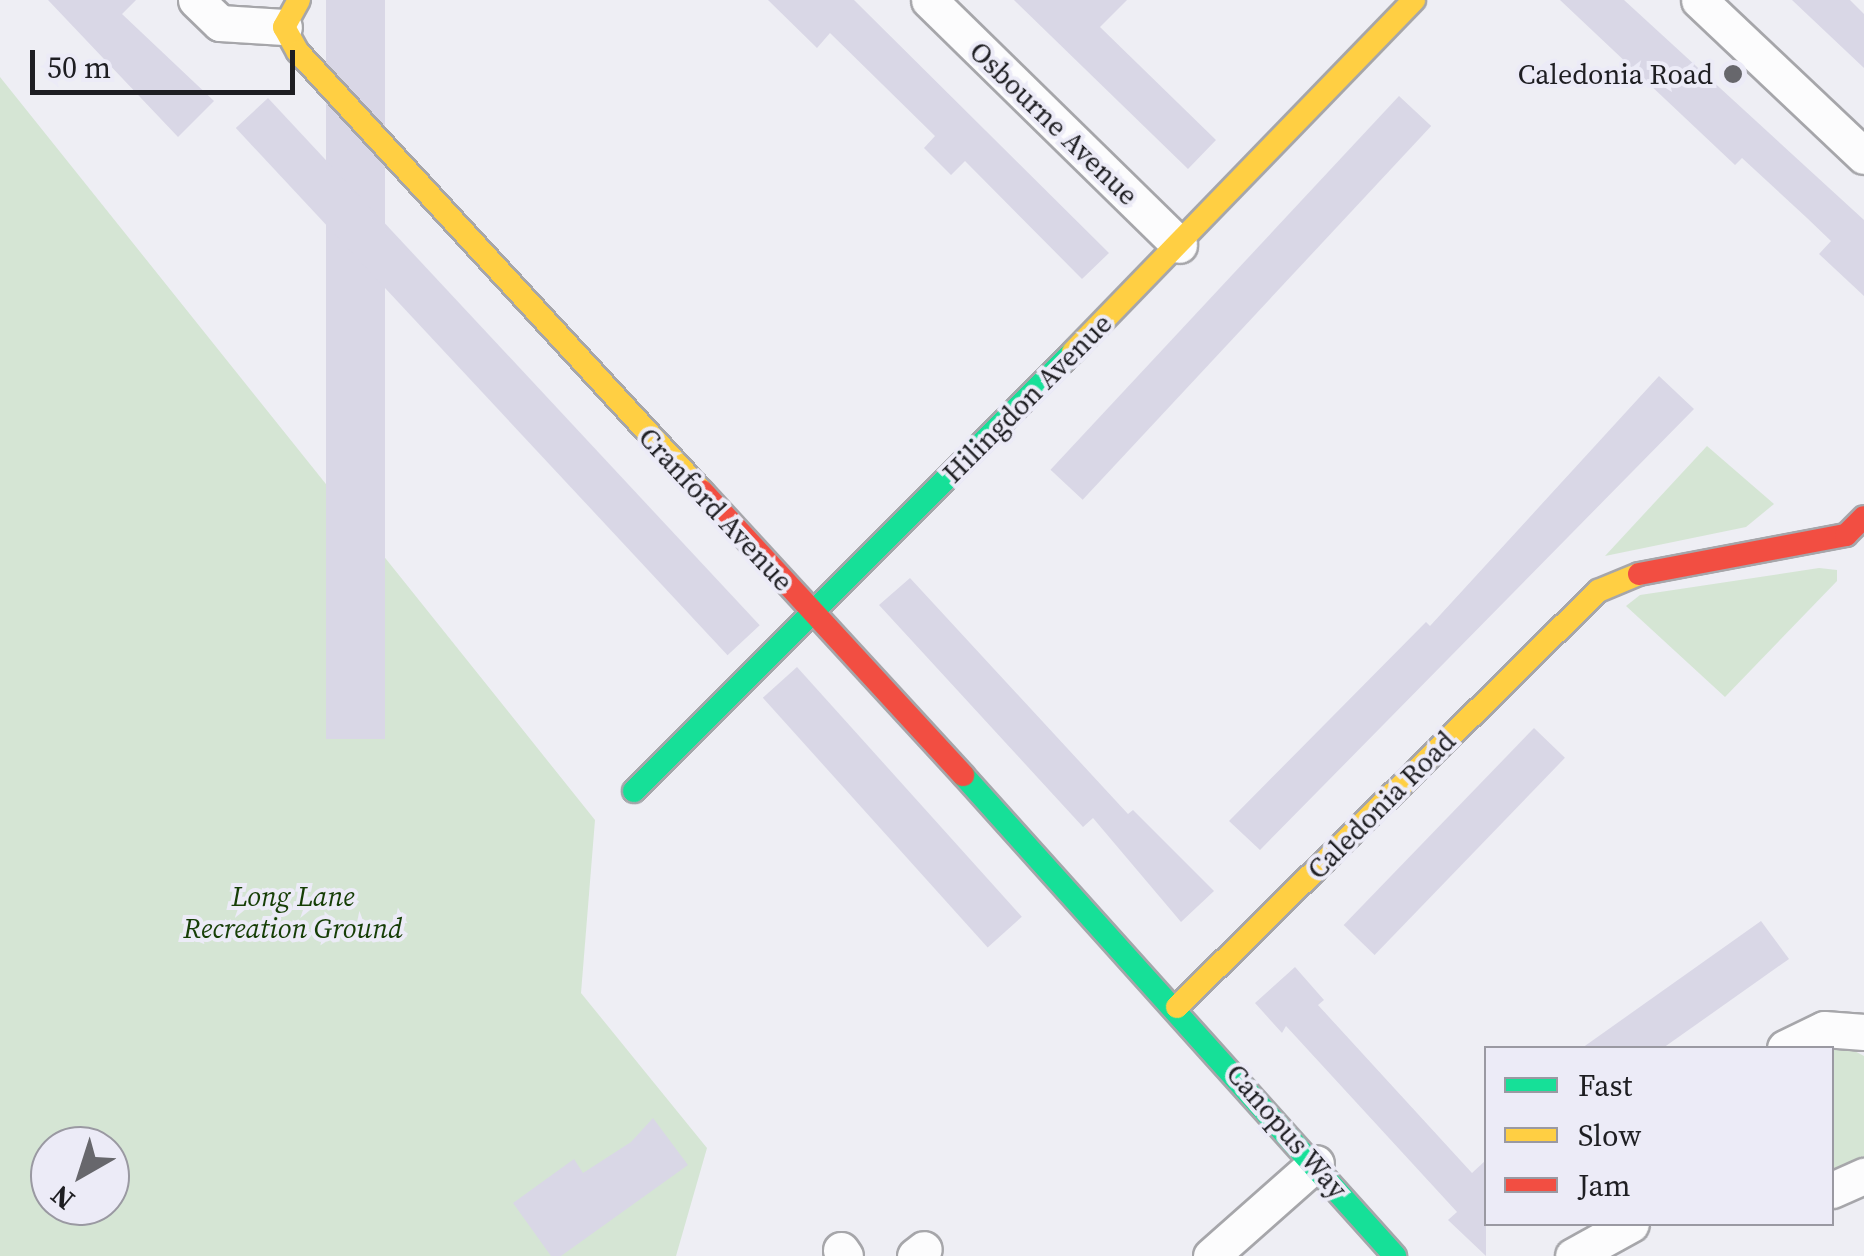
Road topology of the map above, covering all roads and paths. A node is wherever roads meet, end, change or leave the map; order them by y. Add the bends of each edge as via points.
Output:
1 (196, 0) edge
2 (930, 0) edge
3 (1414, 0) edge
4 (1699, 0) edge
5 (291, 13) edge
6 (1864, 156) edge
7 (1179, 245) junction
8 (1864, 517) edge
9 (812, 612) junction
10 (634, 791) dead end
11 (1177, 1007) junction
12 (1864, 1032) edge
13 (1788, 1046) edge
14 (1316, 1163) junction
15 (1864, 1176) edge
16 (1834, 1189) edge
17 (1627, 1226) edge
18 (1211, 1256) edge
19 (1396, 1256) edge
20 (1573, 1256) edge

1 - 5 street via 220,23
2 - 7 street, Osbourne Avenue
3 - 7 street, Hilingdon Avenue
4 - 6 street
5 - 9 street, Cranford Avenue via 311,66
7 - 9 street, Hilingdon Avenue
8 - 11 street, Caledonia Road via 1846,535 1640,573 1598,591
9 - 10 street, Hilingdon Avenue
9 - 11 street, Cranford Avenue
11 - 14 street, Canopus Way
12 - 13 street via 1824,1029
14 - 18 street
14 - 19 street, Canopus Way
15 - 16 street
17 - 20 street

